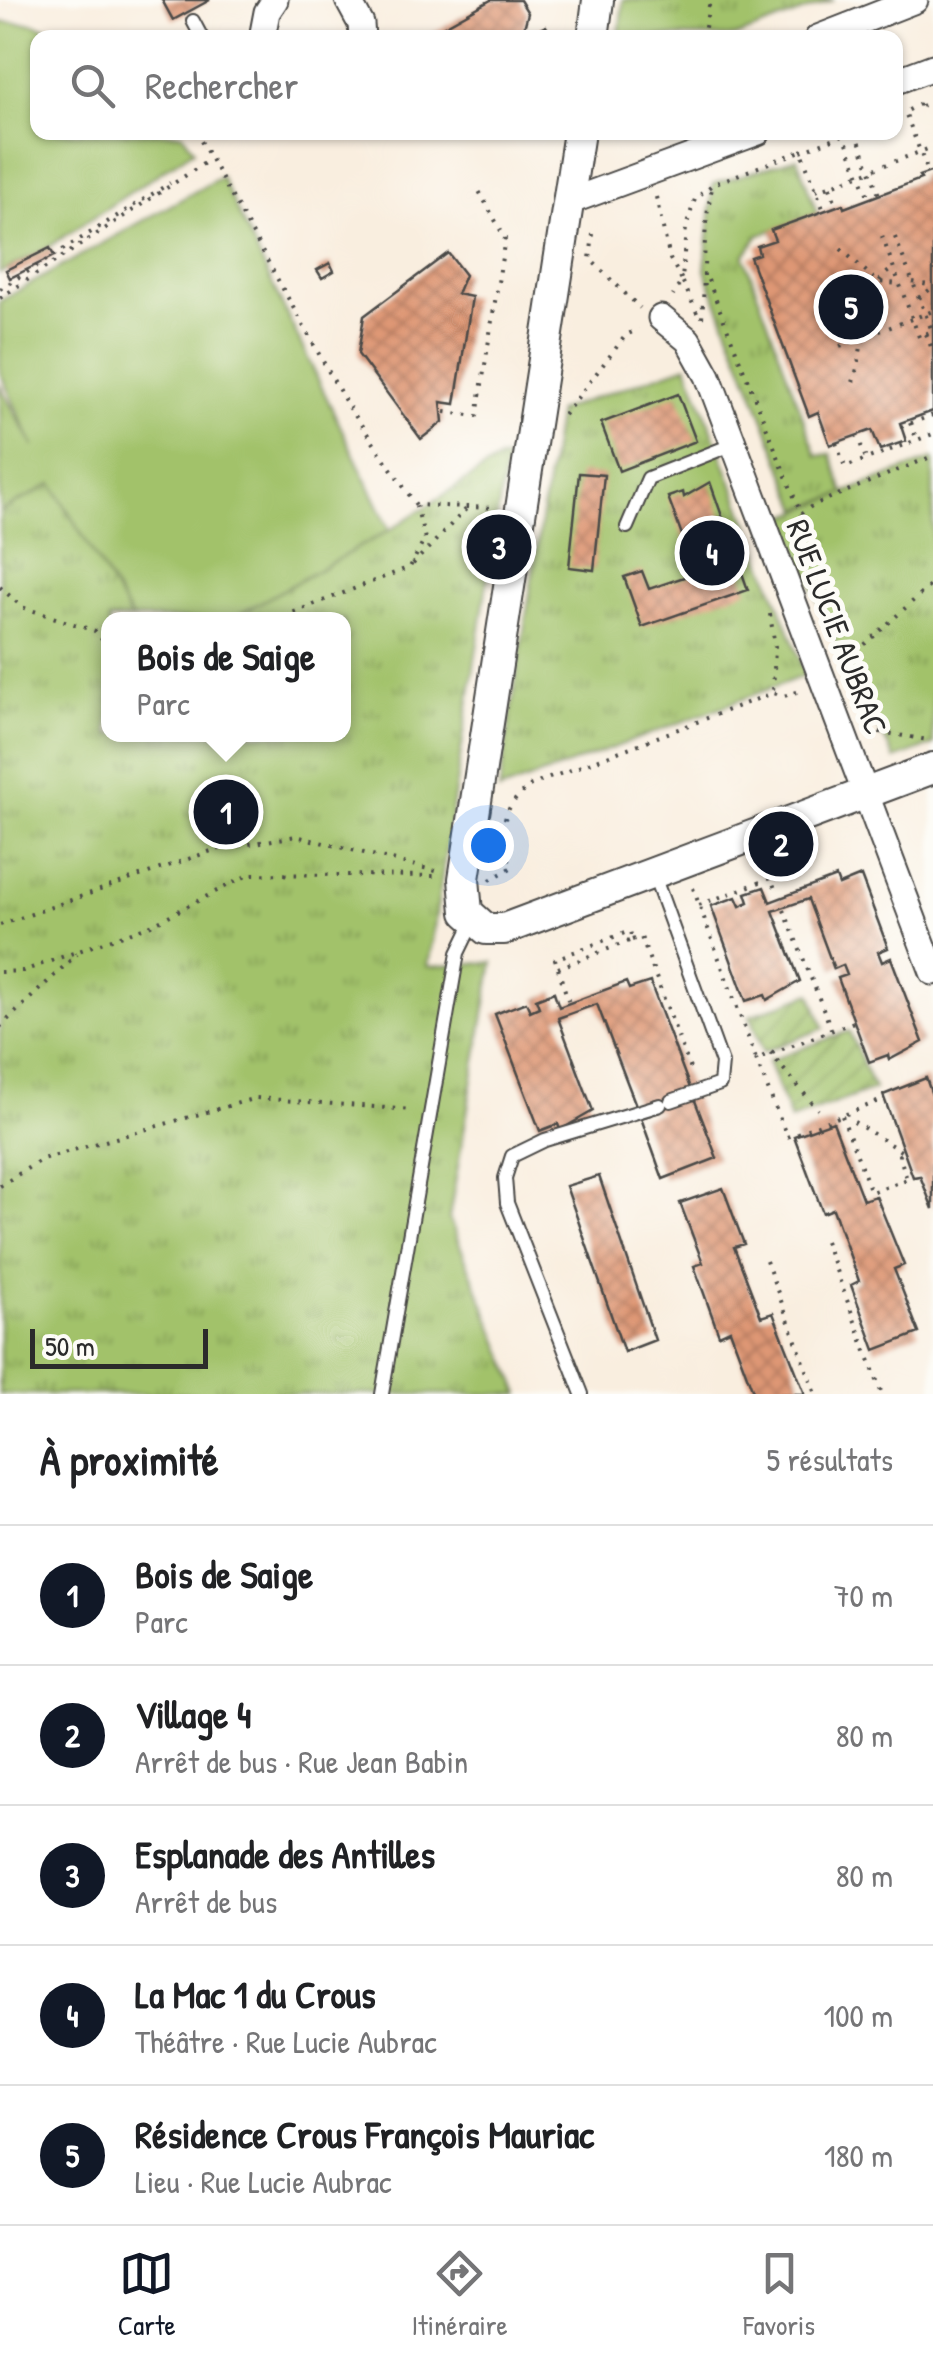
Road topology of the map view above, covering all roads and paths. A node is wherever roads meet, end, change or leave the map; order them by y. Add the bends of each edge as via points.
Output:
1 (275, 0) edge
2 (598, 0) edge
3 (710, 0) edge
4 (915, 0) edge
5 (358, 3) edge
6 (193, 21) dead end
7 (198, 30) edge
8 (264, 30) edge
9 (361, 30) edge
10 (594, 30) edge
11 (704, 30) edge
12 (838, 30) edge
13 (933, 67) edge
14 (903, 78) edge
15 (933, 101) edge
16 (905, 112) joint
17 (200, 140) edge
18 (578, 140) edge
19 (737, 140) edge
20 (829, 140) edge
21 (845, 140) edge
22 (857, 140) edge
23 (933, 147) edge
24 (801, 152) junction
25 (920, 152) junction
26 (870, 170) junction
27 (657, 171) junction
28 (928, 172) dead end
29 (860, 175) junction
30 (829, 186) junction
31 (816, 190) junction
32 (479, 191) dead end
33 (879, 195) dead end
34 (869, 198) dead end
35 (568, 202) junction
36 (836, 206) dead end
37 (824, 211) dead end
38 (894, 232) dead end
39 (594, 234) dead end
40 (882, 236) dead end
41 (841, 250) dead end
42 (894, 268) junction
43 (706, 276) dead end
44 (682, 280) junction
45 (878, 282) junction
46 (913, 282) junction
47 (900, 284) junction
48 (933, 286) edge
49 (0, 289) edge
50 (0, 298) edge
51 (919, 298) junction
52 (933, 311) edge
53 (926, 314) junction
54 (660, 318) junction
55 (912, 319) junction
56 (702, 324) dead end
57 (926, 334) junction
58 (865, 336) junction
59 (840, 346) dead end
60 (933, 352) edge
61 (852, 382) dead end
62 (444, 412) dead end
63 (933, 415) edge
64 (910, 423) junction
65 (556, 426) dead end
66 (901, 427) dead end
67 (933, 434) edge
68 (857, 435) dead end
69 (916, 440) junction
70 (836, 443) dead end
71 (734, 444) junction
72 (933, 456) edge
73 (866, 459) junction
74 (416, 504) junction
75 (468, 507) junction
76 (522, 512) junction
77 (801, 514) junction
78 (627, 527) dead end
79 (410, 568) junction
80 (933, 583) edge
81 (0, 587) edge
82 (816, 594) dead end
83 (768, 602) dead end
84 (295, 612) edge
85 (101, 639) edge
86 (829, 672) junction
87 (773, 693) junction
88 (862, 714) dead end
89 (933, 739) edge
90 (933, 768) edge
91 (866, 793) junction
92 (653, 873) junction
93 (464, 879) junction
94 (687, 886) dead end
95 (778, 894) dead end
96 (700, 905) junction
97 (784, 910) dead end
98 (474, 920) junction
99 (0, 926) edge
100 (632, 940) junction
101 (81, 951) junction
102 (558, 968) junction
103 (0, 972) edge
104 (933, 972) edge
105 (569, 1003) dead end
106 (854, 1022) dead end
107 (0, 1026) edge
108 (832, 1030) junction
109 (770, 1053) junction
110 (756, 1059) junction
111 (698, 1091) junction
112 (885, 1100) dead end
113 (818, 1110) dead end
114 (429, 1111) junction
115 (842, 1116) junction
116 (854, 1122) dead end
117 (0, 1186) edge
118 (825, 1241) dead end
119 (766, 1261) dead end
120 (382, 1394) edge
121 (582, 1394) edge
122 (816, 1394) edge
123 (882, 1394) edge

1 - 8 street
2 - 10 street
3 - 11 path
4 - 12 street
5 - 9 street
6 - 7 lane
13 - 14 street
15 - 16 path
16 - 25 path
17 - 74 path via 345,401
18 - 35 street
19 - 27 street
20 - 24 path
21 - 29 path
22 - 26 path
23 - 25 path
24 - 31 path
24 - 44 path via 714,184 696,199 686,226
25 - 26 path
25 - 28 path
26 - 29 path
26 - 33 path
27 - 35 street
27 - 44 path via 658,216
29 - 30 path
29 - 34 path
30 - 31 path
30 - 36 path
31 - 37 path
32 - 62 path via 505,238 478,416
35 - 76 street
38 - 46 path
39 - 54 path via 590,259 629,302
40 - 42 path
41 - 45 path
42 - 45 path
42 - 47 path
43 - 77 path
44 - 56 path
45 - 47 path
45 - 58 path
46 - 48 path
46 - 51 path
47 - 55 path
48 - 51 path
49 - 50 path via 205,162
51 - 53 path
52 - 53 path
53 - 55 path
53 - 57 path via 932,331
54 - 65 path via 626,335
54 - 71 street, RUE LUCIE AUBRAC via 688,340
55 - 57 path via 919,337
55 - 58 path
57 - 60 path
58 - 59 path
58 - 61 path
63 - 64 path
64 - 66 path
64 - 69 path
67 - 69 path
68 - 73 path
69 - 73 path
70 - 73 path via 845,467
71 - 78 lane via 648,478
71 - 86 street, RUE LUCIE AUBRAC
72 - 77 path
74 - 75 path
74 - 79 path via 424,538
75 - 76 path
75 - 79 path
76 - 93 street
77 - 82 path
79 - 84 path
80 - 86 path via 847,653 837,678
81 - 85 path via 22,608 95,631
83 - 87 path via 776,647
86 - 87 path via 784,696
86 - 91 street, RUE LUCIE AUBRAC
87 - 93 path via 531,786 504,822 511,868 494,880
88 - 89 path via 880,732
90 - 91 street
91 - 92 street
91 - 104 street, RUE LUCIE AUBRAC
92 - 98 street via 504,929
92 - 111 lane via 722,1063 720,1084
93 - 98 street
93 - 99 path via 296,836 214,850
93 - 101 path via 393,872 250,874
94 - 96 path
95 - 96 path via 771,878
96 - 110 path
97 - 108 path
98 - 114 lane via 458,953
100 - 102 path
100 - 102 path via 630,930 554,959
100 - 111 path via 641,937
101 - 103 path
101 - 107 path
102 - 105 path
106 - 108 path
108 - 109 path
109 - 110 path
109 - 113 path
110 - 115 path via 787,1136
111 - 121 lane via 512,1156 507,1203
112 - 115 path
114 - 117 path via 256,1098 42,1159
114 - 120 lane
115 - 116 path via 871,1192 910,1178 899,1155 904,1153
118 - 123 path
119 - 122 path

